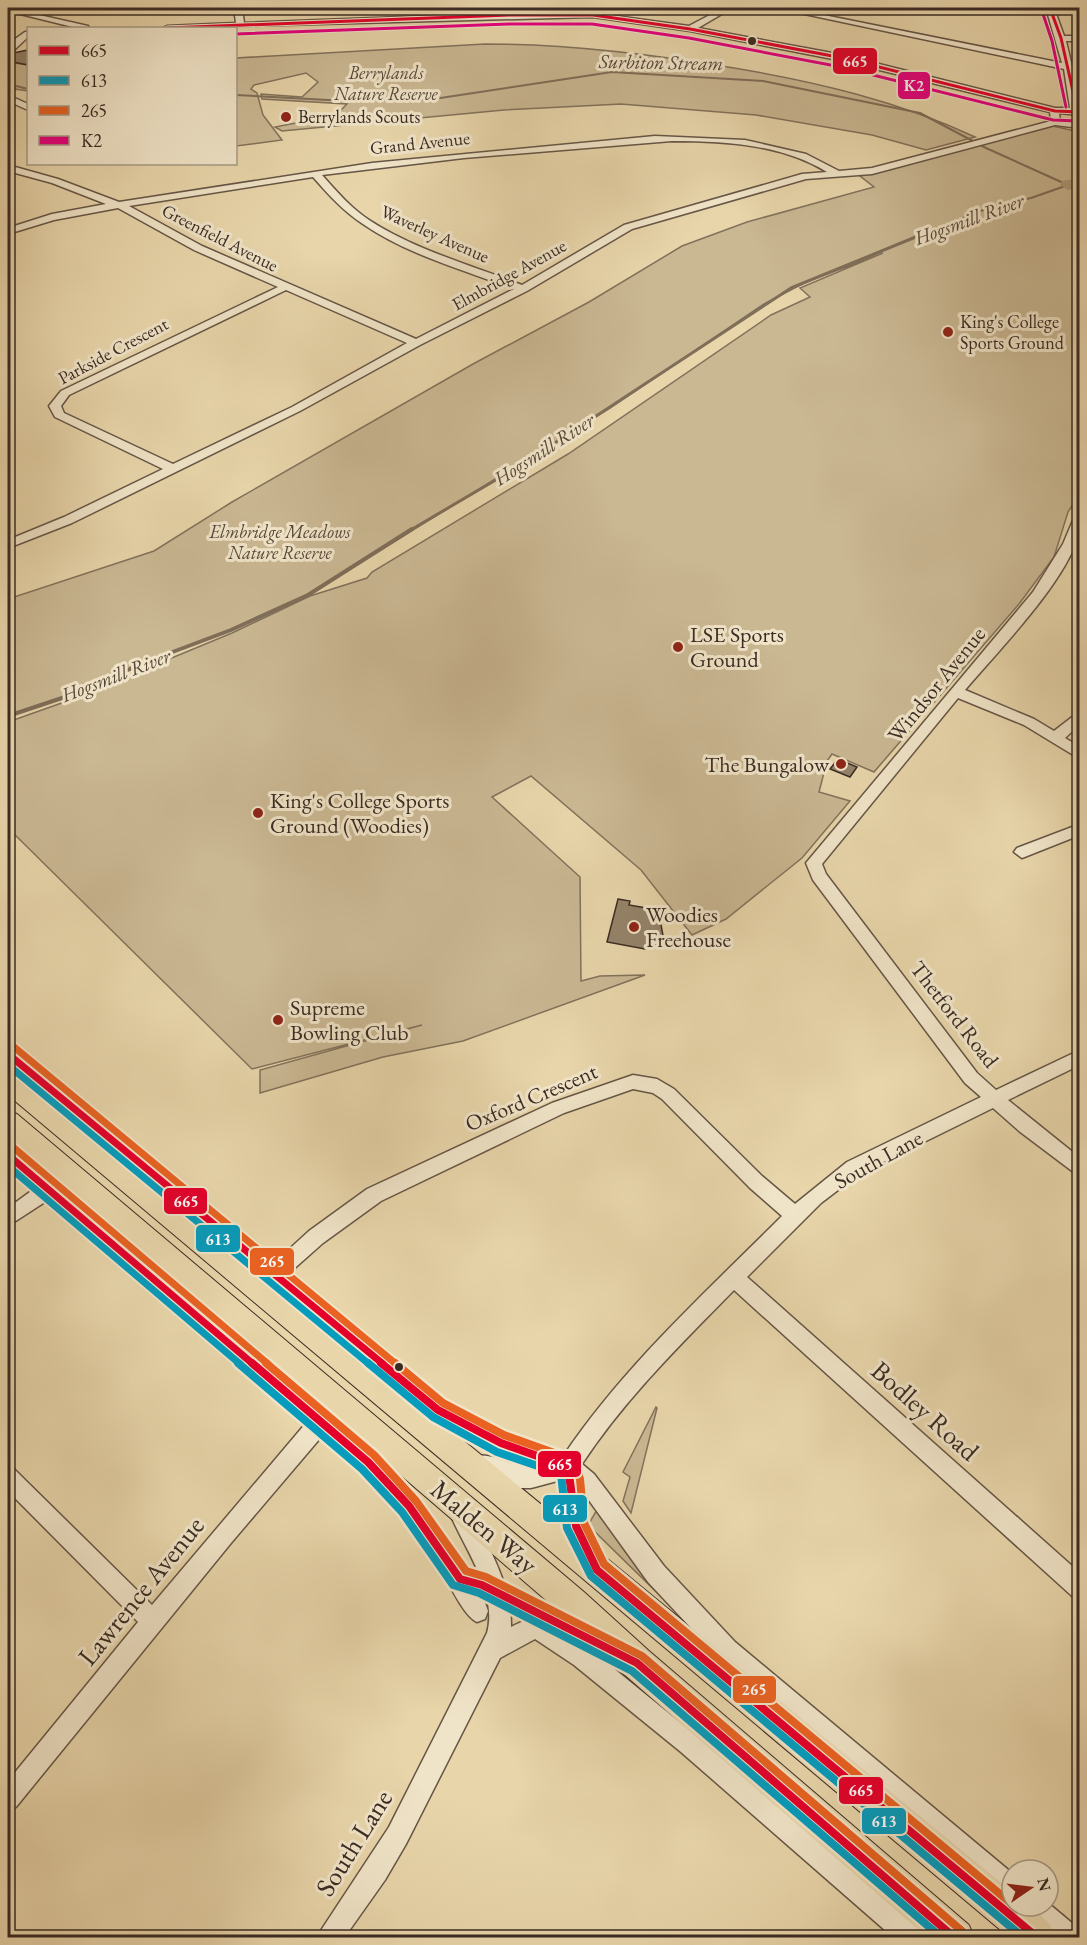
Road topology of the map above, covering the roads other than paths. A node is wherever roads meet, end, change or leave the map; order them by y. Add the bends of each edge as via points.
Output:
1 (238, 8) edge
2 (399, 8) edge
3 (728, 8) edge
4 (780, 8) edge
5 (1050, 8) edge
6 (8, 9) edge
7 (32, 15) junction
8 (399, 19) junction
9 (240, 25) junction
10 (32, 27) edge
11 (81, 27) edge
12 (191, 27) edge
13 (690, 29) junction
14 (27, 35) edge
15 (1061, 38) junction
16 (1080, 39) edge
17 (27, 46) edge
18 (8, 50) edge
19 (1068, 67) junction
20 (8, 98) edge
21 (27, 106) edge
22 (1077, 111) edge
23 (1055, 117) junction
24 (1080, 125) edge
25 (8, 168) edge
26 (315, 172) junction
27 (836, 172) junction
28 (122, 206) junction
29 (8, 231) edge
30 (283, 288) junction
31 (523, 289) junction
32 (416, 343) junction
33 (175, 470) junction
34 (1080, 518) edge
35 (8, 544) edge
36 (957, 692) junction
37 (1080, 716) edge
38 (1056, 737) junction
39 (1080, 754) edge
40 (1080, 830) edge
41 (1022, 852) dead end
42 (814, 868) joint
43 (8, 1054) edge
44 (1080, 1057) edge
45 (8, 1080) edge
46 (993, 1099) junction
47 (8, 1122) edge
48 (8, 1155) edge
49 (1080, 1169) edge
50 (47, 1190) junction
51 (794, 1215) junction
52 (8, 1218) edge
53 (273, 1276) junction
54 (733, 1277) junction
55 (321, 1421) junction
56 (467, 1463) junction
57 (568, 1467) junction
58 (8, 1477) edge
59 (457, 1505) junction
60 (597, 1570) junction
61 (1080, 1588) edge
62 (477, 1611) dead end
63 (153, 1621) junction
64 (535, 1626) junction
65 (492, 1650) junction
66 (626, 1673) junction
67 (8, 1799) edge
68 (1000, 1879) edge
69 (1047, 1918) edge
70 (328, 1938) edge
71 (913, 1938) edge
72 (956, 1938) edge
73 (1039, 1938) edge
74 (1070, 1938) edge

1 - 9 street
2 - 8 street
3 - 13 street
4 - 19 street
5 - 15 street
6 - 7 street
7 - 10 street
7 - 11 street
8 - 9 street
8 - 13 street via 574,14
9 - 12 street
13 - 23 street via 843,58 977,90
14 - 18 street
15 - 16 street
15 - 19 street
17 - 18 street
19 - 22 street
20 - 21 street
22 - 23 street
23 - 24 street via 1062,125
23 - 27 street, Elmbridge Avenue via 978,143 872,171
25 - 28 street, Greenfield Avenue
26 - 27 street, Grand Avenue via 496,152 685,138 746,143 805,156
26 - 28 street, Grand Avenue
26 - 31 street, Waverley Avenue via 350,211 375,227
27 - 31 street, Elmbridge Avenue via 805,176 628,227
28 - 29 street, Grand Avenue via 52,218
28 - 30 street, Greenfield Avenue
30 - 32 street, Greenfield Avenue
30 - 33 street, Parkside Crescent via 65,393 55,406 59,415
31 - 32 street, Elmbridge Avenue
32 - 33 street, Elmbridge Avenue
33 - 35 street, Elmbridge Avenue
34 - 36 street, Windsor Avenue via 1074,537 1043,585
36 - 38 street
36 - 42 street, Windsor Avenue via 814,862
37 - 38 street
38 - 39 street
40 - 41 street
42 - 46 street, Thetford Road via 971,1078
43 - 53 street
44 - 46 street, South Lane
45 - 56 highway, Malden Way
46 - 49 street, Thetford Road
46 - 51 street, South Lane via 853,1168
47 - 59 highway, Malden Way
48 - 50 street, Malden Way
50 - 52 street
50 - 55 street, Malden Way
51 - 53 street, Oxford Crescent via 668,1094 657,1086 633,1082 558,1108 374,1195 316,1237
51 - 54 street, South Lane
53 - 57 street via 438,1410 509,1446
54 - 57 street, South Lane via 639,1373 600,1419
54 - 61 street, Bodley Road
55 - 62 street, Malden Way via 403,1498 454,1570
55 - 63 street, Lawrence Avenue
56 - 57 street via 502,1470 518,1478
56 - 60 highway, Malden Way
57 - 60 street via 578,1533
57 - 68 street via 587,1481 656,1574 727,1650
58 - 63 street
59 - 65 street, South Lane via 494,1591 500,1627
59 - 66 highway, Malden Way via 573,1603
60 - 73 highway, Malden Way
63 - 67 street, Lawrence Avenue
64 - 65 street
64 - 66 street, Malden Way
64 - 66 street via 568,1627
65 - 70 street, South Lane via 390,1850
66 - 71 street, Malden Way via 710,1761
66 - 72 highway, Malden Way
69 - 74 street

